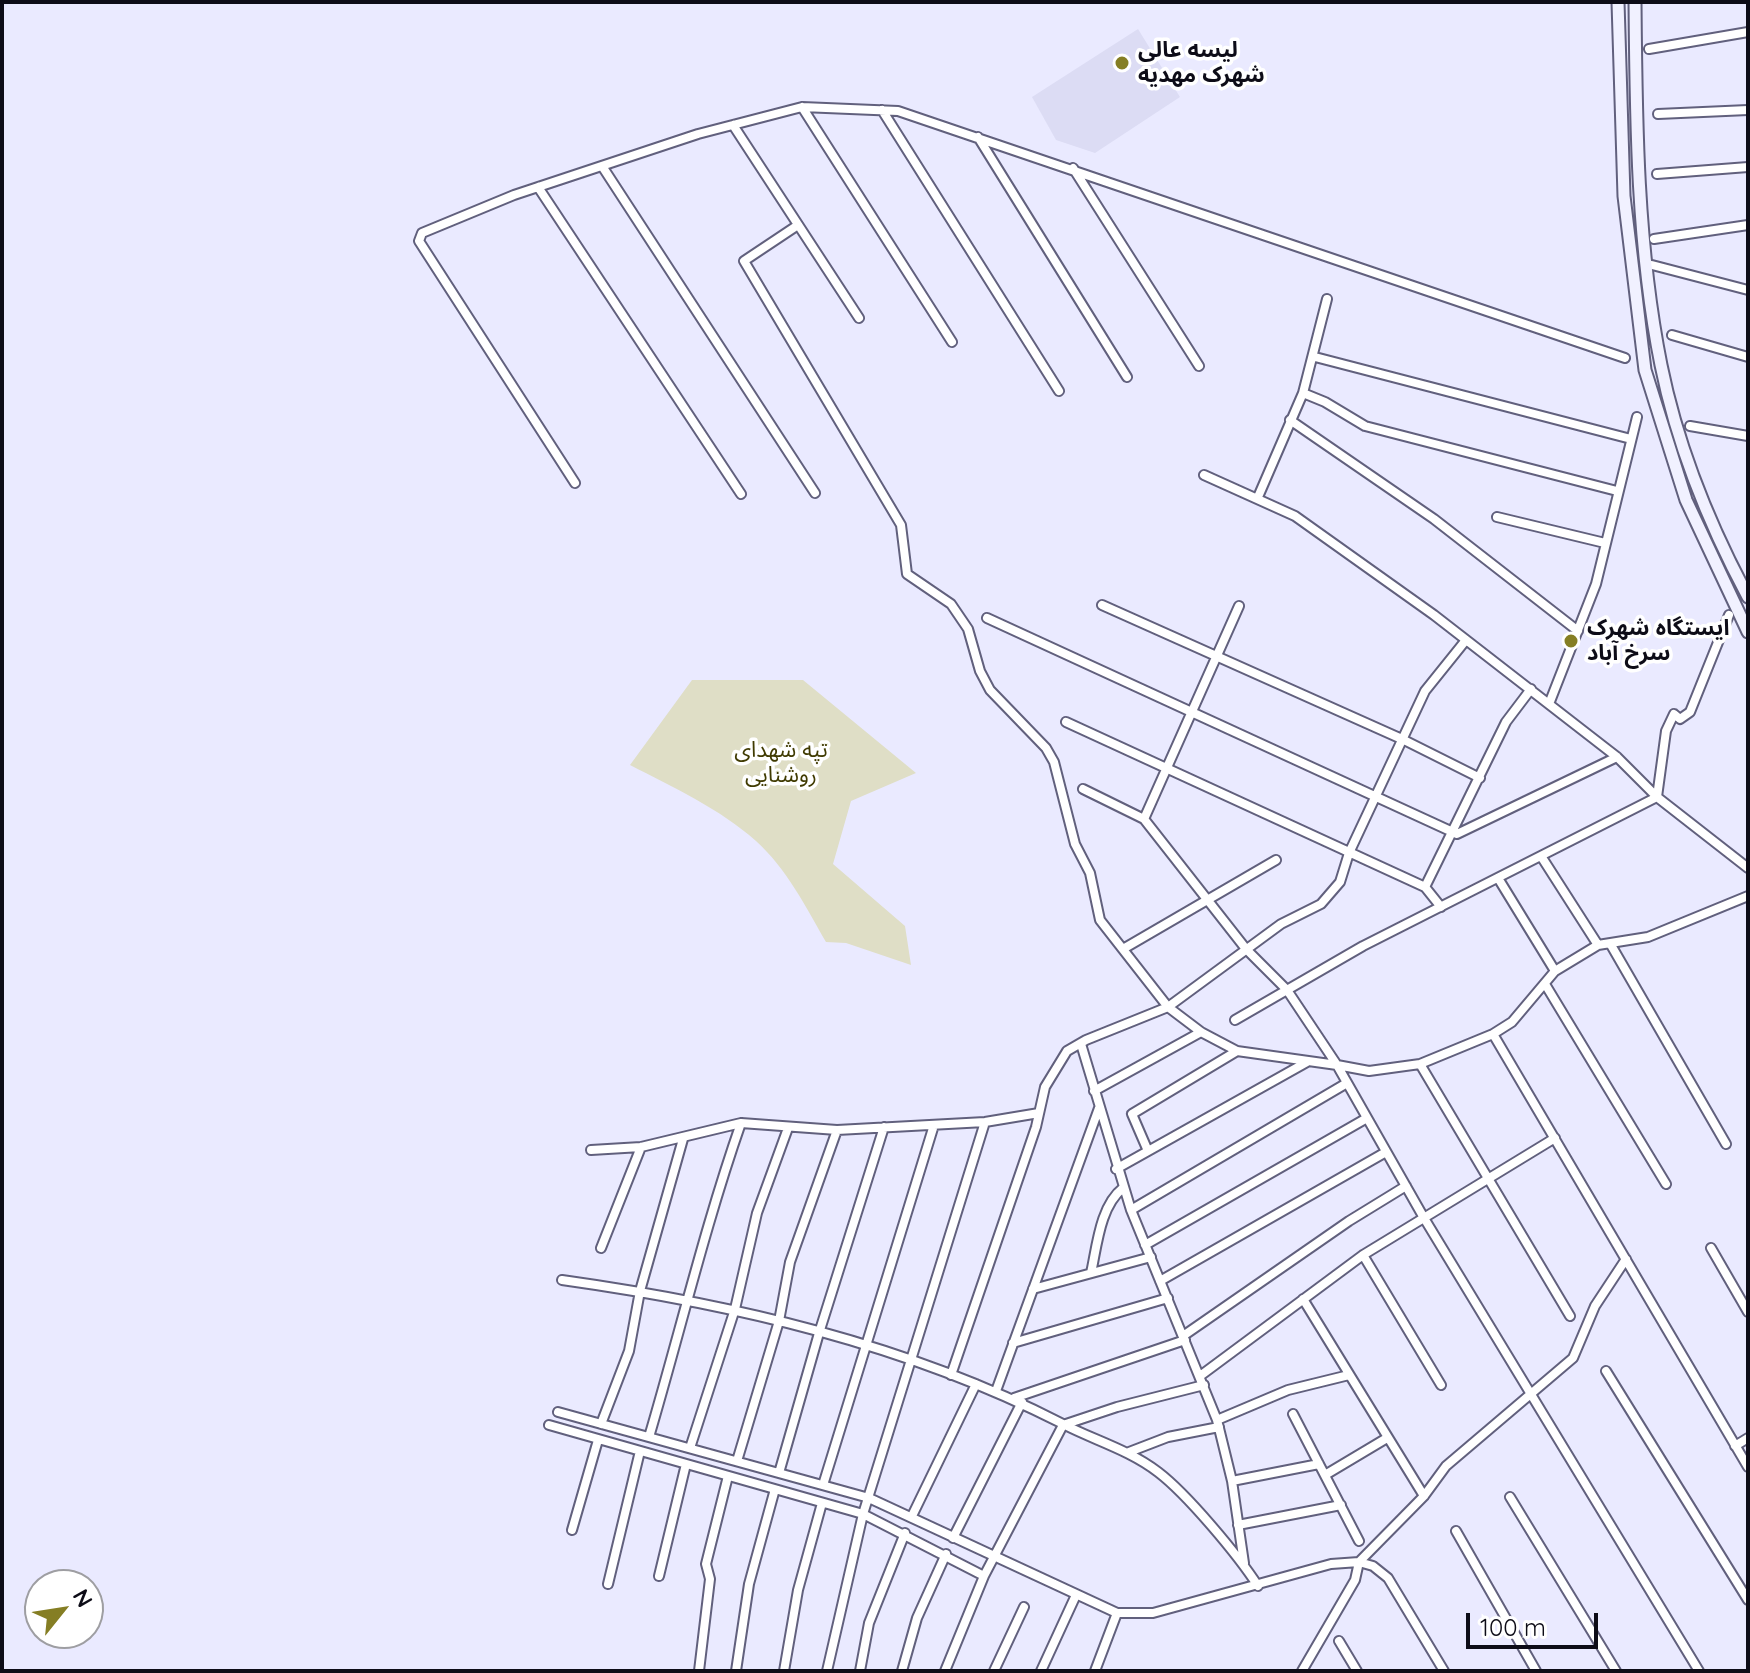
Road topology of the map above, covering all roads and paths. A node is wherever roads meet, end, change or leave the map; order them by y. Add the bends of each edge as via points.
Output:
1 (1618, 2) edge
2 (1635, 2) edge
3 (1748, 32) edge
4 (1649, 49) dead end
5 (802, 107) junction
6 (882, 110) junction
7 (1748, 110) edge
8 (1658, 114) dead end
9 (733, 125) junction
10 (978, 137) junction
11 (602, 166) junction
12 (1748, 167) edge
13 (1073, 168) junction
14 (1657, 174) dead end
15 (538, 187) junction
16 (798, 225) junction
17 (1748, 225) edge
18 (1654, 239) dead end
19 (1652, 265) dead end
20 (1748, 290) edge
21 (1327, 299) dead end
22 (859, 318) dead end
23 (1672, 335) dead end
24 (952, 342) dead end
25 (1315, 357) junction
26 (1748, 357) edge
27 (1625, 358) dead end
28 (1199, 366) dead end
29 (1127, 377) dead end
30 (1059, 391) dead end
31 (1303, 393) junction
32 (1637, 417) dead end
33 (1290, 420) junction
34 (1690, 426) dead end
35 (1748, 436) edge
36 (1631, 439) junction
37 (1204, 475) dead end
38 (575, 483) dead end
39 (1617, 491) junction
40 (815, 493) dead end
41 (741, 494) dead end
42 (1258, 497) junction
43 (1497, 517) dead end
44 (1605, 543) junction
45 (1748, 597) edge
46 (1102, 605) dead end
47 (1239, 606) dead end
48 (1729, 615) dead end
49 (987, 618) dead end
50 (1578, 631) junction
51 (1748, 632) edge
52 (1466, 640) junction
53 (1216, 658) junction
54 (1531, 689) junction
55 (1549, 704) junction
56 (1191, 712) junction
57 (1066, 722) dead end
58 (1404, 740) junction
59 (1617, 757) junction
60 (1165, 768) junction
61 (1480, 778) junction
62 (1083, 789) dead end
63 (1657, 797) junction
64 (1375, 798) junction
65 (1144, 819) junction
66 (1452, 832) junction
67 (1349, 853) junction
68 (1541, 856) junction
69 (1276, 860) dead end
70 (1748, 868) edge
71 (1498, 878) junction
72 (1425, 887) junction
73 (1748, 896) edge
74 (1209, 899) junction
75 (1441, 907) junction
76 (1598, 945) junction
77 (1611, 945) junction
78 (1123, 949) junction
79 (1246, 949) junction
80 (1555, 971) junction
81 (1545, 984) junction
82 (1287, 990) junction
83 (1168, 1007) junction
84 (1235, 1020) dead end
85 (1201, 1032) junction
86 (1493, 1034) junction
87 (1081, 1044) junction
88 (1237, 1051) junction
89 (1308, 1061) junction
90 (1420, 1064) junction
91 (1337, 1065) junction
92 (1347, 1083) junction
93 (1094, 1091) junction
94 (1099, 1108) junction
95 (1039, 1113) junction
96 (1367, 1118) junction
97 (985, 1122) junction
98 (741, 1123) junction
99 (934, 1125) junction
100 (884, 1127) junction
101 (788, 1128) junction
102 (837, 1130) junction
103 (1555, 1138) junction
104 (683, 1139) junction
105 (1726, 1144) dead end
106 (641, 1147) junction
107 (591, 1150) dead end
108 (1148, 1151) junction
109 (1386, 1152) junction
110 (1116, 1169) junction
111 (1488, 1179) junction
112 (1666, 1184) dead end
113 (1406, 1186) junction
114 (1123, 1188) junction
115 (1131, 1210) junction
116 (1424, 1218) junction
117 (1145, 1245) junction
118 (601, 1248) dead end
119 (1711, 1248) dead end
120 (1363, 1255) junction
121 (1151, 1257) junction
122 (1626, 1259) junction
123 (1091, 1273) junction
124 (562, 1280) dead end
125 (1160, 1281) junction
126 (1033, 1289) junction
127 (640, 1291) junction
128 (1168, 1298) junction
129 (690, 1299) junction
130 (1303, 1299) junction
131 (735, 1309) junction
132 (1748, 1312) edge
133 (1570, 1316) dead end
134 (779, 1321) junction
135 (819, 1333) junction
136 (1184, 1338) junction
137 (1013, 1343) junction
138 (866, 1347) junction
139 (908, 1359) junction
140 (1606, 1371) dead end
141 (951, 1375) junction
142 (1349, 1375) junction
143 (1202, 1380) junction
144 (976, 1384) junction
145 (1441, 1385) dead end
146 (996, 1391) junction
147 (1530, 1394) junction
148 (1018, 1400) junction
149 (558, 1412) dead end
150 (1293, 1414) dead end
151 (601, 1424) junction
152 (1218, 1424) junction
153 (549, 1425) dead end
154 (1063, 1425) junction
155 (649, 1437) junction
156 (1387, 1438) junction
157 (1748, 1438) edge
158 (598, 1440) junction
159 (1735, 1446) junction
160 (690, 1448) junction
161 (640, 1451) junction
162 (1129, 1452) junction
163 (737, 1461) junction
164 (686, 1464) junction
165 (1319, 1464) junction
166 (1748, 1467) edge
167 (779, 1473) junction
168 (1325, 1475) junction
169 (728, 1476) junction
170 (1232, 1481) junction
171 (823, 1485) junction
172 (775, 1489) junction
173 (1424, 1496) junction
174 (1510, 1497) dead end
175 (869, 1498) junction
176 (822, 1503) junction
177 (1341, 1505) junction
178 (863, 1514) junction
179 (912, 1516) junction
180 (1238, 1525) junction
181 (572, 1530) dead end
182 (1456, 1531) dead end
183 (905, 1533) junction
184 (953, 1538) junction
185 (1359, 1541) dead end
186 (946, 1554) junction
187 (995, 1559) junction
188 (1359, 1562) junction
189 (1244, 1564) junction
190 (659, 1576) dead end
191 (984, 1576) junction
192 (608, 1584) dead end
193 (1258, 1586) junction
194 (1076, 1595) junction
195 (1748, 1600) edge
196 (1024, 1607) dead end
197 (1117, 1613) junction
198 (1339, 1641) dead end
199 (699, 1671) edge
200 (736, 1671) edge
201 (784, 1671) edge
202 (827, 1671) edge
203 (860, 1671) edge
204 (902, 1671) edge
205 (945, 1671) edge
206 (994, 1671) edge
207 (1041, 1671) edge
208 (1095, 1671) edge
209 (1302, 1671) edge
210 (1357, 1671) edge
211 (1444, 1671) edge
212 (1536, 1671) edge
213 (1616, 1671) edge
214 (1699, 1671) edge

1 - 51 main road via 1624,196 1645,370 1686,500
2 - 45 main road via 1641,195 1661,366 1701,494
3 - 4 street
5 - 6 street
5 - 9 street
5 - 24 street
6 - 10 street
6 - 30 street
7 - 8 street
9 - 11 street
9 - 16 street
10 - 13 street
10 - 29 street
11 - 15 street
11 - 40 street
12 - 14 street
13 - 27 street
13 - 28 street
15 - 38 street via 422,233 419,241
15 - 41 street
16 - 22 street
16 - 78 street via 744,261 901,525 907,574 951,604 968,629 990,690 1054,762 1100,920
17 - 18 street
19 - 20 street
21 - 25 street
23 - 26 street
25 - 31 street
25 - 36 street
31 - 33 street
31 - 39 street via 1365,426
32 - 36 street
33 - 42 street
33 - 50 street via 1434,519
34 - 35 street
36 - 39 street
37 - 42 street
39 - 44 street
42 - 52 street via 1308,525
43 - 44 street
44 - 50 street
46 - 53 street
47 - 53 street
48 - 63 street via 1690,712 1680,719 1674,714 1666,731
49 - 56 street
50 - 55 street
52 - 54 street
52 - 58 street via 1425,691
53 - 56 street
53 - 58 street
54 - 55 street
54 - 61 street via 1506,722
55 - 59 street
56 - 60 street
56 - 64 street
57 - 60 street
58 - 61 street
58 - 64 street
59 - 63 street
59 - 66 street
60 - 65 street
60 - 67 street
61 - 66 street
62 - 65 street
63 - 68 street
63 - 70 street
64 - 66 street
64 - 67 street
65 - 74 street
66 - 72 street
67 - 72 street
67 - 79 street via 1340,882 1321,904
68 - 71 street
68 - 76 street
69 - 74 street
71 - 75 street
71 - 80 street
72 - 75 street
73 - 77 street via 1648,937
74 - 78 street
74 - 79 street
75 - 82 street
76 - 77 street
76 - 80 street
77 - 105 street
78 - 83 street
79 - 82 street
79 - 83 street
80 - 81 street
81 - 86 street via 1512,1022
81 - 112 street
82 - 84 street
82 - 91 street
83 - 85 street
83 - 87 street
85 - 88 street
85 - 93 street
86 - 90 street
86 - 103 street
87 - 93 street
87 - 95 street via 1057,1062
88 - 89 street
88 - 108 street via 1132,1114
89 - 91 street
89 - 108 street
90 - 91 street via 1369,1071
90 - 111 street
91 - 92 street
92 - 96 street
92 - 115 street
93 - 94 street
94 - 110 street
94 - 126 street
95 - 97 street
95 - 141 street
96 - 109 street
96 - 117 street
97 - 99 street
97 - 139 street
98 - 101 street
98 - 104 street
98 - 129 street via 711,1209
99 - 100 street
99 - 138 street
100 - 102 street
100 - 135 street
101 - 102 street
101 - 131 street via 757,1213
102 - 134 street via 790,1262
103 - 111 street
103 - 122 street
104 - 106 street
104 - 127 street
106 - 107 street
106 - 118 street
108 - 110 street
109 - 113 street
109 - 125 street
110 - 114 street
111 - 116 street
111 - 133 street
113 - 116 street
113 - 136 street
114 - 115 street
114 - 123 street via 1104,1218
115 - 117 street
116 - 120 street
116 - 147 street
117 - 121 street
119 - 132 street
120 - 130 street
120 - 145 street
121 - 123 street
121 - 125 street
122 - 147 street via 1595,1306 1573,1358
122 - 159 street
123 - 126 street
124 - 127 street
125 - 128 street
126 - 137 street
127 - 129 street
127 - 151 street via 629,1351
128 - 136 street
128 - 137 street
129 - 131 street
129 - 155 street
130 - 142 street
130 - 143 street
131 - 134 street
131 - 160 street
134 - 135 street
134 - 163 street
135 - 138 street
135 - 167 street
136 - 143 street
136 - 148 street
137 - 146 street
138 - 139 street
138 - 171 street
139 - 141 street
139 - 175 street
140 - 195 street
141 - 144 street
142 - 152 street via 1288,1390
142 - 156 street
143 - 152 street
143 - 154 street
144 - 146 street
144 - 179 street
146 - 148 street
147 - 173 street via 1446,1466
147 - 214 street
148 - 154 street
148 - 184 street
149 - 151 street
150 - 165 street
151 - 155 street
152 - 162 street
152 - 170 street
153 - 158 street
154 - 162 street
154 - 187 street
155 - 160 street
156 - 168 street
156 - 173 street
157 - 159 street
158 - 161 street
158 - 181 street
159 - 166 street
160 - 163 street
161 - 164 street
161 - 192 street
162 - 189 street via 1161,1474
163 - 167 street
164 - 169 street
164 - 190 street
165 - 168 street
165 - 170 street
167 - 171 street
168 - 177 street
169 - 172 street
169 - 199 street via 706,1564 710,1579
170 - 180 street
171 - 175 street
172 - 176 street
172 - 200 street via 749,1584
173 - 188 street
174 - 213 street
175 - 178 street
175 - 179 street
176 - 178 street
176 - 201 street via 798,1590
177 - 180 street
177 - 185 street
178 - 183 street
178 - 202 street
179 - 184 street
180 - 189 street
182 - 212 street
183 - 186 street
183 - 203 street via 869,1623
184 - 187 street
186 - 191 street
186 - 204 street via 917,1618
187 - 191 street
187 - 194 street
188 - 193 street via 1331,1564
188 - 209 street via 1355,1580
188 - 211 street via 1388,1578
189 - 193 street
191 - 205 street
193 - 197 street via 1153,1613
194 - 197 street
194 - 207 street
196 - 206 street
197 - 208 street
198 - 210 street

